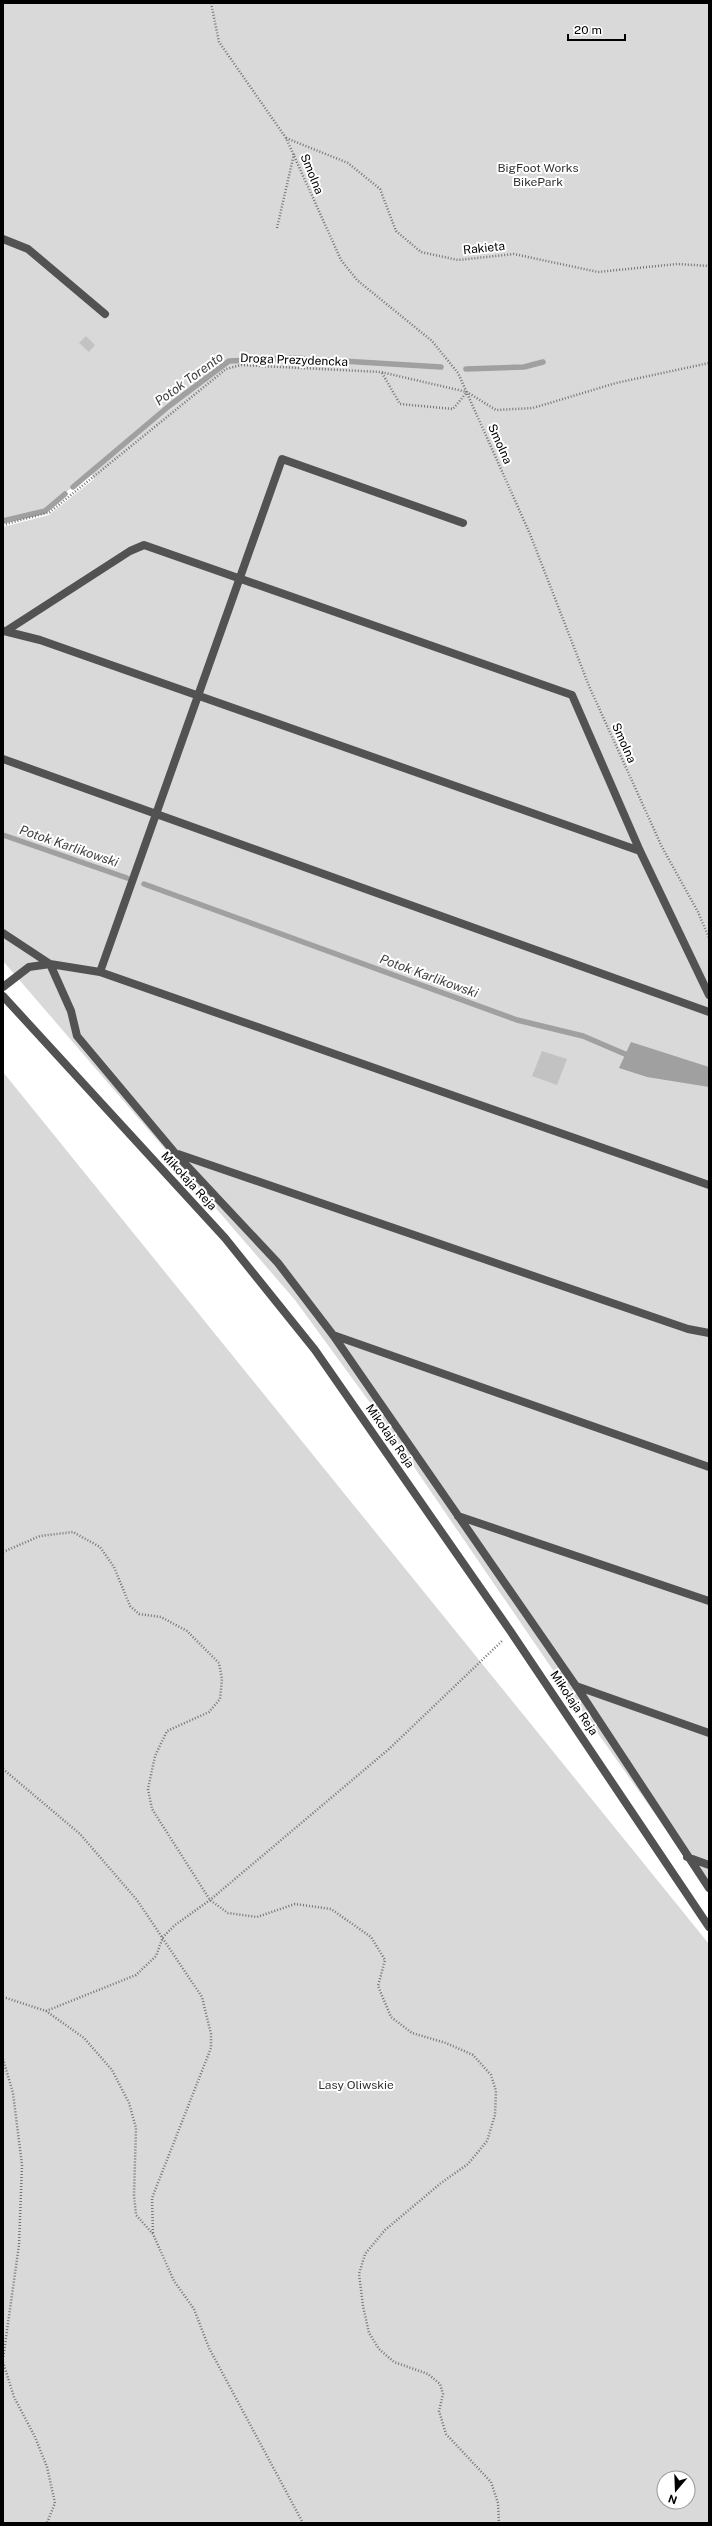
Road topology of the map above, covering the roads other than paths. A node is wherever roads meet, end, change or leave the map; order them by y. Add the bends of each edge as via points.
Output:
1 (3, 239) edge
2 (105, 314) dead end
3 (463, 522) dead end
4 (238, 577) junction
5 (5, 631) edge
6 (198, 696) junction
7 (3, 759) edge
8 (155, 812) junction
9 (640, 850) junction
10 (3, 932) edge
11 (50, 964) junction
12 (100, 972) junction
13 (3, 987) edge
14 (709, 995) edge
15 (3, 996) edge
16 (709, 1012) edge
17 (175, 1153) junction
18 (709, 1185) edge
19 (709, 1333) edge
20 (333, 1335) junction
21 (709, 1467) edge
22 (458, 1516) junction
23 (709, 1601) edge
24 (576, 1686) junction
25 (709, 1733) edge
26 (687, 1857) junction
27 (709, 1865) edge
28 (709, 1888) edge
29 (709, 1927) edge

1 - 2 street via 28,249
3 - 4 street via 282,459
4 - 5 street via 144,545 130,550
4 - 6 street
4 - 9 street via 572,695
5 - 6 street via 40,640
6 - 8 street
6 - 9 street
7 - 8 street
8 - 12 street
8 - 16 street
9 - 14 street
10 - 11 street
11 - 12 street
11 - 13 street via 28,967
11 - 17 street via 71,1011 77,1036
12 - 18 street
15 - 29 street, Mikołaja Reja via 225,1238 295,1325 345,1391 512,1632
17 - 19 street via 688,1329
17 - 20 street via 278,1263
20 - 21 street
20 - 22 street
22 - 23 street
22 - 24 street
24 - 25 street
24 - 26 street
26 - 27 street
26 - 28 street

